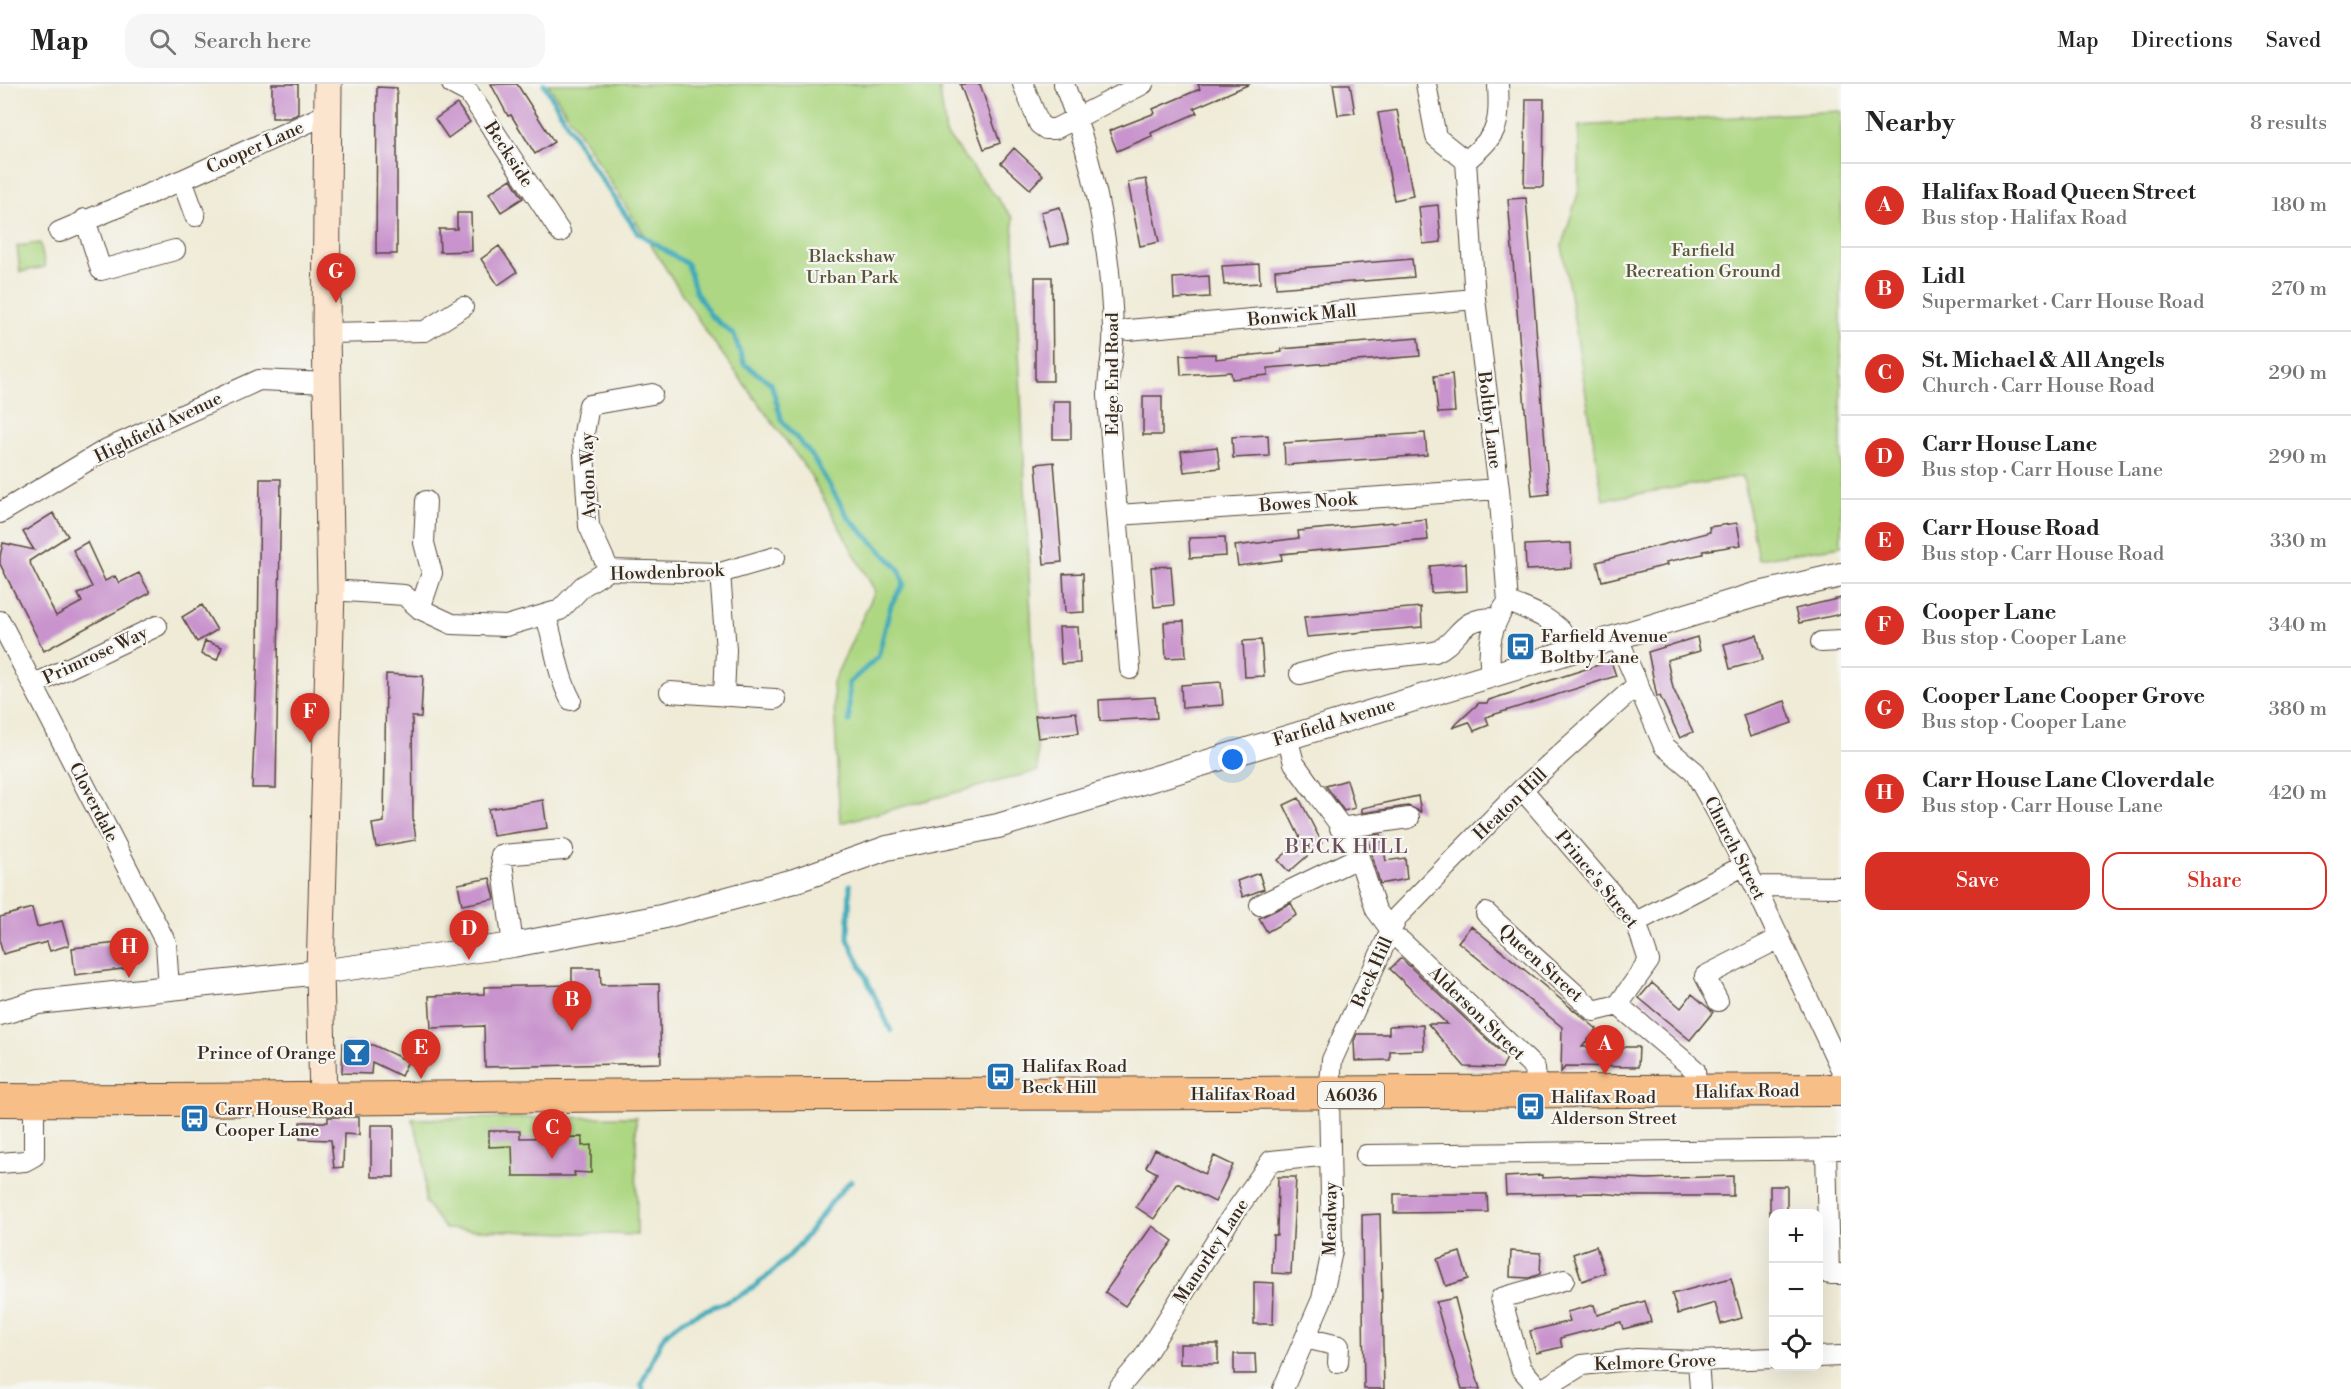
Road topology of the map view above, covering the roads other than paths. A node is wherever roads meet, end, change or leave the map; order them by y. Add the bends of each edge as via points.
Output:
1 (328, 84) edge
2 (452, 84) edge
3 (1023, 84) edge
4 (1064, 84) edge
5 (1143, 84) edge
6 (1426, 84) edge
7 (1498, 84) edge
8 (327, 114) junction
9 (1077, 118) junction
10 (1466, 161) junction
11 (183, 180) junction
12 (195, 216) dead end
13 (85, 219) junction
14 (59, 232) dead end
15 (560, 232) dead end
16 (175, 250) dead end
17 (1475, 299) junction
18 (463, 306) dead end
19 (1128, 330) dead end
20 (326, 333) junction
21 (328, 383) junction
22 (652, 394) dead end
23 (1498, 489) junction
24 (426, 501) dead end
25 (0, 513) edge
26 (1118, 515) junction
27 (775, 557) dead end
28 (609, 570) junction
29 (720, 573) junction
30 (1841, 575) edge
31 (331, 590) junction
32 (420, 609) junction
33 (1502, 610) junction
34 (546, 616) junction
35 (0, 621) edge
36 (157, 626) dead end
37 (1617, 636) junction
38 (1841, 641) edge
39 (1821, 642) dead end
40 (1574, 648) junction
41 (1130, 669) dead end
42 (1300, 674) dead end
43 (1491, 674) junction
44 (33, 685) junction
45 (1637, 685) junction
46 (670, 692) dead end
47 (724, 696) junction
48 (775, 699) dead end
49 (571, 700) dead end
50 (1287, 737) junction
51 (1522, 789) junction
52 (1409, 818) dead end
53 (1340, 828) junction
54 (563, 850) dead end
55 (1359, 857) junction
56 (1745, 865) junction
57 (1755, 886) junction
58 (1841, 887) edge
59 (1260, 905) dead end
60 (1485, 913) dead end
61 (1636, 922) junction
62 (1396, 935) junction
63 (1780, 938) junction
64 (513, 945) junction
65 (320, 972) junction
66 (169, 989) junction
67 (1718, 1001) dead end
68 (1618, 1005) junction
69 (0, 1013) edge
70 (1841, 1069) edge
71 (1841, 1090) edge
72 (1697, 1091) junction
73 (1537, 1093) junction
74 (1329, 1095) junction
75 (0, 1100) edge
76 (34, 1100) junction
77 (323, 1100) junction
78 (1834, 1149) edge
79 (1330, 1155) junction
80 (1366, 1155) dead end
81 (0, 1164) edge
82 (1835, 1274) edge
83 (1564, 1280) dead end
84 (1305, 1338) junction
85 (1841, 1356) edge
86 (1823, 1357) edge
87 (1769, 1358) edge
88 (1698, 1361) junction
89 (1338, 1363) dead end
90 (1118, 1389) edge
91 (1283, 1389) edge
92 (1541, 1389) edge
93 (1700, 1389) edge

1 - 8 main road, Cooper Lane
2 - 15 street, Beckside via 469,93
3 - 9 street via 1039,124 1046,129 1056,129
4 - 9 street, Edge End Road
5 - 9 street
6 - 10 street via 1436,137
7 - 10 street via 1500,112 1490,140
8 - 11 street, Cooper Lane
8 - 20 main road, Cooper Lane
9 - 26 street, Edge End Road via 1100,207 1110,275 1114,332 1108,393
10 - 17 street, Boltby Lane
11 - 12 street
11 - 13 street, Cooper Lane
13 - 14 street, Cooper Lane
13 - 16 street via 100,270
17 - 19 street, Bonwick Mall
17 - 23 street, Boltby Lane
18 - 20 street via 425,331
20 - 21 main road, Cooper Lane
21 - 25 street, Highfield Avenue via 259,381 107,449
21 - 31 main road, Cooper Lane
22 - 28 street, Aydon Way via 589,405 583,439 589,526
23 - 26 street, Bowes Nook
23 - 33 street, Boltby Lane
24 - 32 street via 424,543 432,573
26 - 41 street, Edge End Road
27 - 29 street, Howdenbrook
28 - 29 street, Howdenbrook
28 - 34 street, Howdenbrook via 583,586 560,610
29 - 47 street via 726,650
30 - 37 street, Farfield Avenue via 1755,594
31 - 32 street, Howdenbrook via 404,595
31 - 65 main road, Cooper Lane
32 - 34 street, Howdenbrook via 452,624 506,626
33 - 40 street via 1535,612 1554,624
33 - 42 street via 1465,625 1447,646 1435,652 1342,663
33 - 43 street, Boltby Lane via 1488,648
34 - 49 street via 560,680
35 - 44 street, Cloverdale
36 - 44 street, Primrose Way
37 - 40 street, Farfield Avenue
37 - 45 street, Church Street
38 - 39 street
40 - 43 street, Farfield Avenue
43 - 50 street, Farfield Avenue
44 - 66 street, Cloverdale via 166,944
45 - 51 street, Heaton Hill
45 - 56 street, Church Street via 1664,746 1694,771
46 - 47 street
47 - 48 street
50 - 53 street, Beck Hill via 1294,763
50 - 64 street, Farfield Avenue via 998,826 887,848 794,881 661,917
51 - 61 street, Prince's Street
51 - 62 street, Heaton Hill via 1398,916
52 - 53 street
53 - 55 street, Beck Hill via 1355,845
54 - 64 street via 501,855
55 - 59 street
55 - 62 street, Beck Hill via 1376,910
56 - 57 street, Church Street
56 - 61 street
57 - 58 street
57 - 63 street, Church Street
60 - 68 street, Queen Street via 1594,1011
61 - 68 street, Prince's Street via 1649,961
62 - 73 street, Alderson Street via 1535,1068
62 - 74 street, Beck Hill via 1332,1060
63 - 67 street via 1706,976
63 - 70 street, Church Street
64 - 65 street, Farfield Avenue
65 - 66 street, Farfield Avenue
65 - 77 main road, Cooper Lane
66 - 69 street, Farfield Avenue via 38,1002
68 - 72 street via 1695,1070
71 - 72 highway, Halifax Road / A6036
72 - 73 highway, Halifax Road / A6036
73 - 74 highway, Halifax Road / A6036
74 - 77 highway, Halifax Road / A6036 via 861,1094
74 - 79 street, Meadway
75 - 76 highway, A6036
76 - 77 highway, A6036
76 - 81 street via 34,1156
78 - 80 street
78 - 82 street
79 - 84 street, Meadway via 1332,1251 1322,1299
79 - 90 street, Manorley Lane via 1271,1161 1142,1360
83 - 92 street via 1501,1298 1521,1368
84 - 89 street via 1339,1346
84 - 91 street, Meadway
85 - 86 street
87 - 88 street, Kelmore Grove
88 - 92 street, Kelmore Grove via 1637,1359 1582,1365
88 - 93 street

